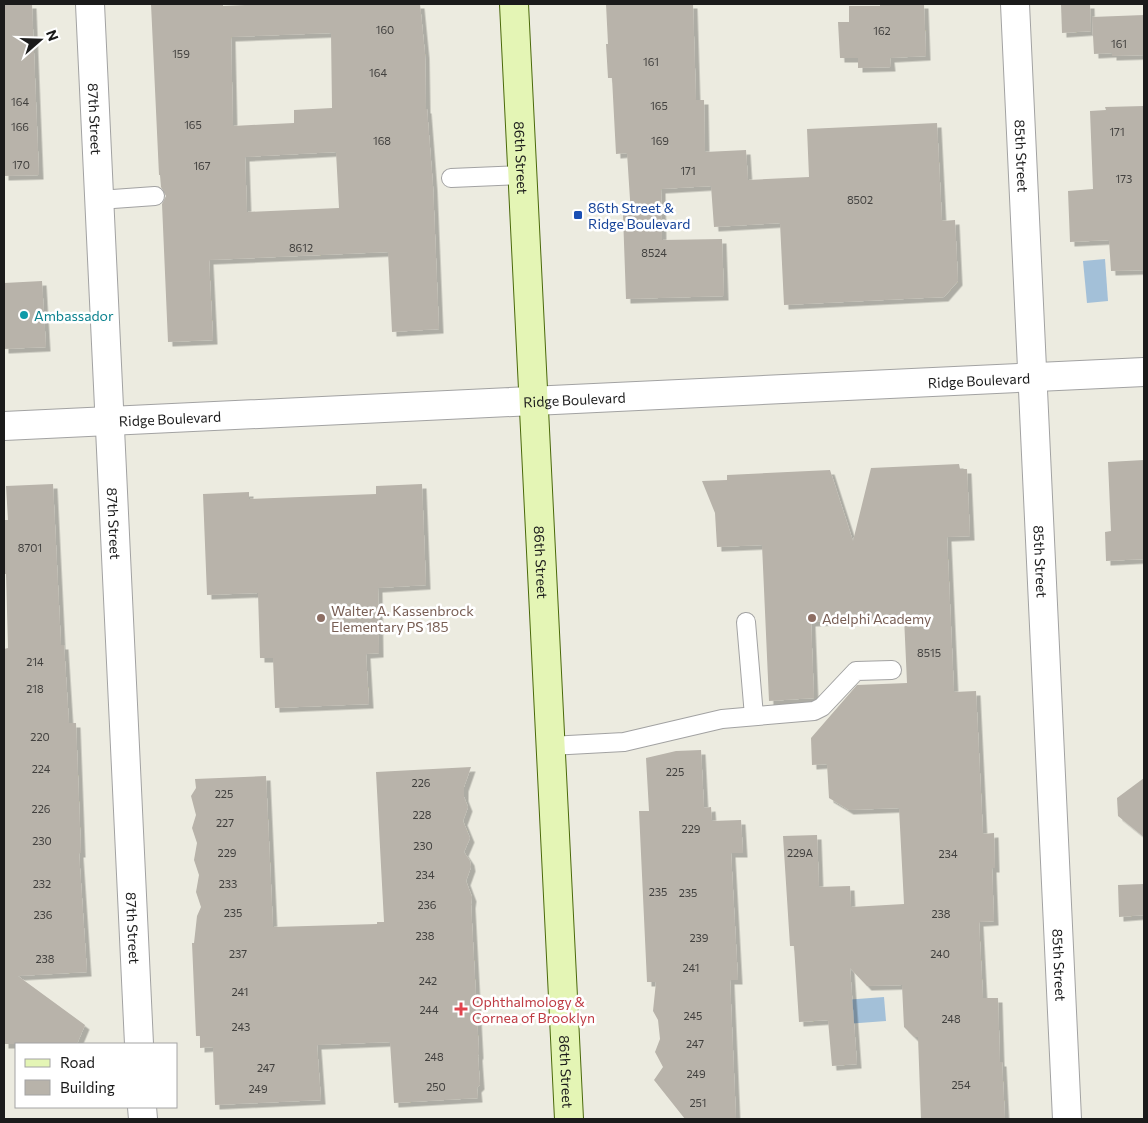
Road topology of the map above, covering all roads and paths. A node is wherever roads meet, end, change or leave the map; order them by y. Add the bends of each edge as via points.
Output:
1 (90, 4) edge
2 (514, 4) edge
3 (1014, 4) edge
4 (522, 175) junction
5 (451, 178) dead end
6 (154, 196) dead end
7 (99, 200) junction
8 (1144, 372) edge
9 (1033, 377) junction
10 (533, 401) junction
11 (109, 421) junction
12 (4, 426) edge
13 (746, 622) dead end
14 (892, 670) dead end
15 (754, 716) junction
16 (550, 746) junction
17 (139, 1043) edge
18 (569, 1119) edge
19 (1067, 1119) edge

1 - 7 street, 87th Street
2 - 4 main road, 86th Street
3 - 9 street, 85th Street
4 - 5 lane
4 - 10 main road, 86th Street
6 - 7 lane
7 - 11 street, 87th Street
8 - 9 street, Ridge Boulevard
9 - 10 street, Ridge Boulevard
9 - 19 street, 85th Street
10 - 11 street, Ridge Boulevard
10 - 16 main road, 86th Street
11 - 12 street, Ridge Boulevard
11 - 17 street, 87th Street
13 - 15 lane
14 - 15 lane via 856,671 814,712
15 - 16 lane via 722,718 624,742
16 - 18 main road, 86th Street

